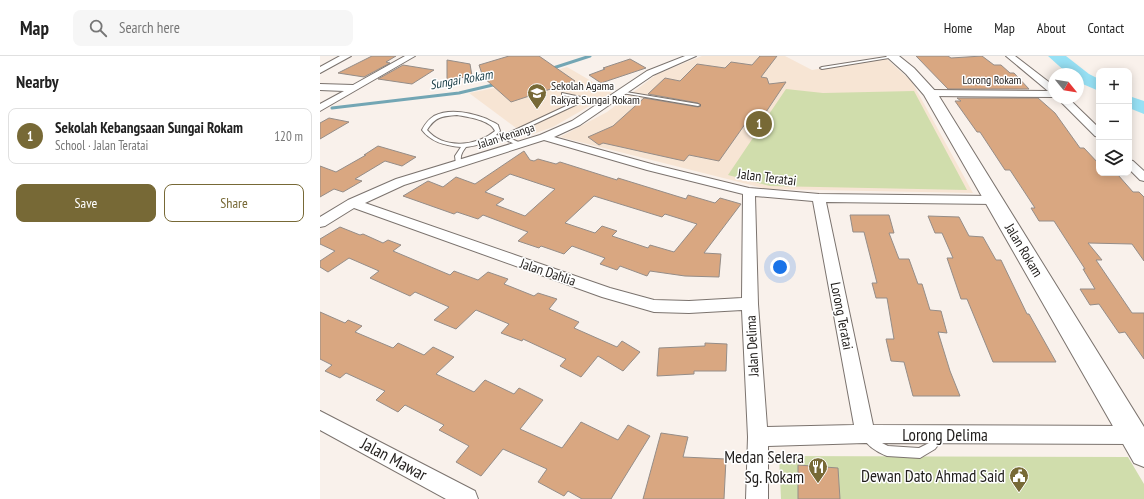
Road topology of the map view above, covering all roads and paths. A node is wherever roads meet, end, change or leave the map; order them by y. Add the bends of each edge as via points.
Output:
1 (347, 56) edge
2 (411, 56) edge
3 (692, 56) edge
4 (893, 56) edge
5 (1010, 56) edge
6 (320, 65) edge
7 (329, 65) junction
8 (822, 68) dead end
9 (320, 70) edge
10 (1048, 86) edge
11 (320, 87) edge
12 (356, 88) junction
13 (622, 92) junction
14 (930, 93) junction
15 (564, 94) dead end
16 (1048, 94) edge
17 (585, 99) junction
18 (607, 103) junction
19 (1068, 104) edge
20 (698, 105) dead end
21 (320, 108) edge
22 (1096, 131) edge
23 (490, 137) junction
24 (503, 137) junction
25 (544, 137) junction
26 (521, 145) junction
27 (464, 146) junction
28 (459, 164) junction
29 (1132, 166) edge
30 (1144, 177) edge
31 (749, 192) junction
32 (819, 198) junction
33 (993, 200) junction
34 (353, 203) junction
35 (320, 223) edge
36 (750, 304) junction
37 (320, 420) edge
38 (865, 434) junction
39 (1133, 435) junction
40 (758, 437) junction
41 (1144, 453) edge
42 (467, 499) edge
43 (756, 499) edge

1 - 7 street
2 - 12 street
3 - 13 street, Jalan Kenanga via 650,74
4 - 8 lane
4 - 14 main road, Jalan Rokam
5 - 10 street
6 - 7 lane
7 - 9 street
11 - 12 street
12 - 21 street
13 - 18 street, Jalan Kenanga
13 - 20 lane
14 - 16 street, Lorong Rokam
14 - 33 main road, Jalan Rokam
15 - 17 lane
17 - 18 lane
17 - 24 lane
18 - 25 street, Jalan Kenanga via 576,123
19 - 22 street
23 - 24 lane
23 - 27 lane
23 - 27 lane via 498,131 496,126 469,115 449,114 436,118 426,125 426,135 453,145
24 - 26 lane
25 - 26 street, Jalan Kenanga
25 - 31 street, Jalan Teratai via 651,168
26 - 28 street, Jalan Kenanga
27 - 28 lane via 457,159
28 - 34 street, Jalan Kenanga via 400,182
29 - 30 street
31 - 32 street, Jalan Teratai
31 - 36 street, Jalan Delima
32 - 33 street, Jalan Teratai
32 - 38 street, Lorong Teratai
33 - 39 main road, Jalan Rokam
34 - 35 street, Jalan Kenanga
34 - 36 street, Jalan Dahlia via 608,293 654,306
36 - 40 street, Jalan Delima
37 - 42 street, Jalan Mawar
38 - 39 street, Lorong Delima
38 - 40 street, Lorong Delima
39 - 41 main road, Jalan Rokam
40 - 43 street, Jalan Delima

